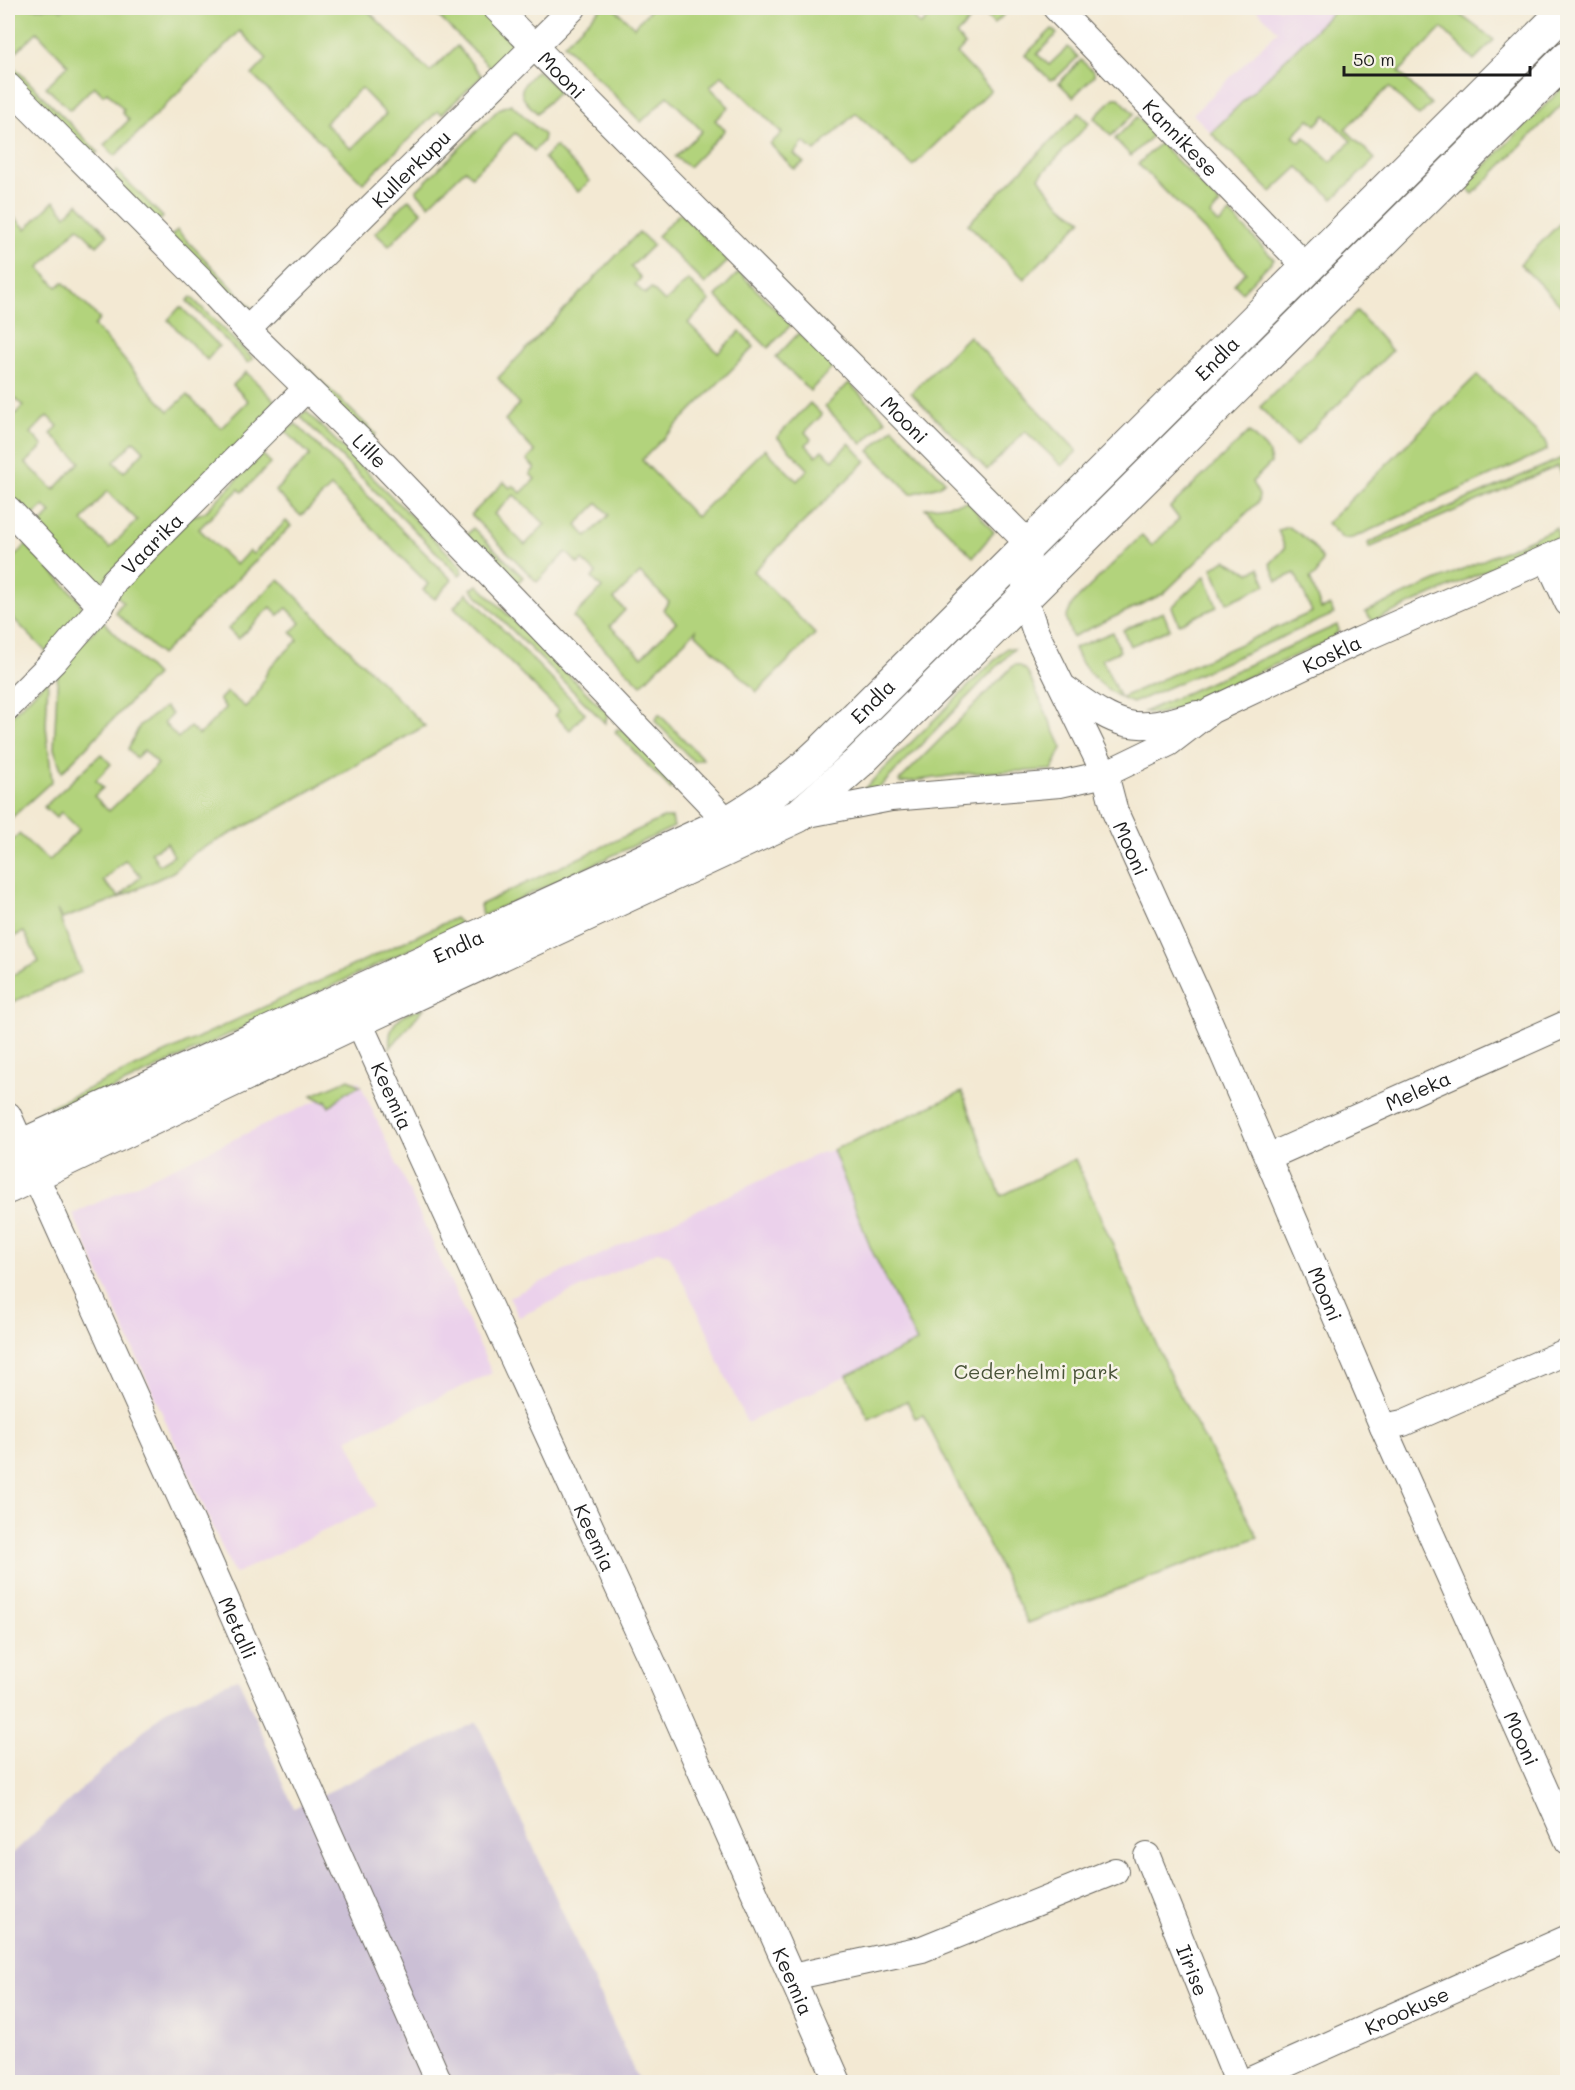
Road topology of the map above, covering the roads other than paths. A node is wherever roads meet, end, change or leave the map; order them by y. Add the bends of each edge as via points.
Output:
1 (496, 8) edge
2 (573, 8) edge
3 (1056, 8) edge
4 (1568, 8) edge
5 (534, 46) junction
6 (1568, 57) edge
7 (8, 86) edge
8 (1307, 268) junction
9 (247, 330) junction
10 (306, 389) junction
11 (8, 509) edge
12 (1029, 544) junction
13 (1557, 554) edge
14 (1024, 597) junction
15 (1568, 603) edge
16 (100, 606) junction
17 (1063, 687) junction
18 (8, 707) edge
19 (1212, 710) junction
20 (1105, 774) junction
21 (798, 816) junction
22 (728, 822) junction
23 (352, 1008) junction
24 (1568, 1023) edge
25 (8, 1115) edge
26 (1268, 1158) junction
27 (18, 1165) edge
28 (1568, 1351) edge
29 (1383, 1427) junction
30 (1568, 1841) edge
31 (1147, 1856) dead end
32 (1115, 1871) dead end
33 (1568, 1938) edge
34 (792, 1977) junction
35 (439, 2082) edge
36 (838, 2082) edge
37 (1238, 2082) edge
38 (1246, 2082) edge

1 - 5 street, Mooni
2 - 5 street, Kullerkupu
3 - 8 street, Kannikese
4 - 8 main road, Endla
5 - 9 street, Kullerkupu
5 - 12 street, Mooni
6 - 14 main road, Endla
7 - 9 street, Lille
8 - 12 main road, Endla
9 - 10 street, Lille
10 - 16 street, Vaarika via 114,581
10 - 22 street, Lille via 475,558
11 - 16 street
12 - 14 street, Mooni
12 - 22 main road, Endla via 797,776
13 - 15 street
13 - 19 street, Koskla
14 - 17 street, Mooni via 1036,633
14 - 21 main road, Endla via 858,763
16 - 18 street, Vaarika via 54,661
17 - 19 street via 1101,714 1125,724 1157,726
17 - 20 street, Mooni
19 - 20 street, Koskla via 1169,742
20 - 21 street, Koskla via 1060,784 891,798
20 - 26 street, Mooni via 1115,812
21 - 23 main road, Endla
22 - 23 main road, Endla
23 - 27 main road, Endla
23 - 34 street, Keemia via 657,1672
24 - 26 street, Meleka
25 - 27 street
26 - 29 street, Mooni
27 - 35 street, Metalli via 192,1523
28 - 29 street via 1402,1423
29 - 30 street, Mooni
31 - 37 street, Iirise
32 - 34 street via 922,1949
33 - 38 street, Krookuse
34 - 36 street, Keemia

